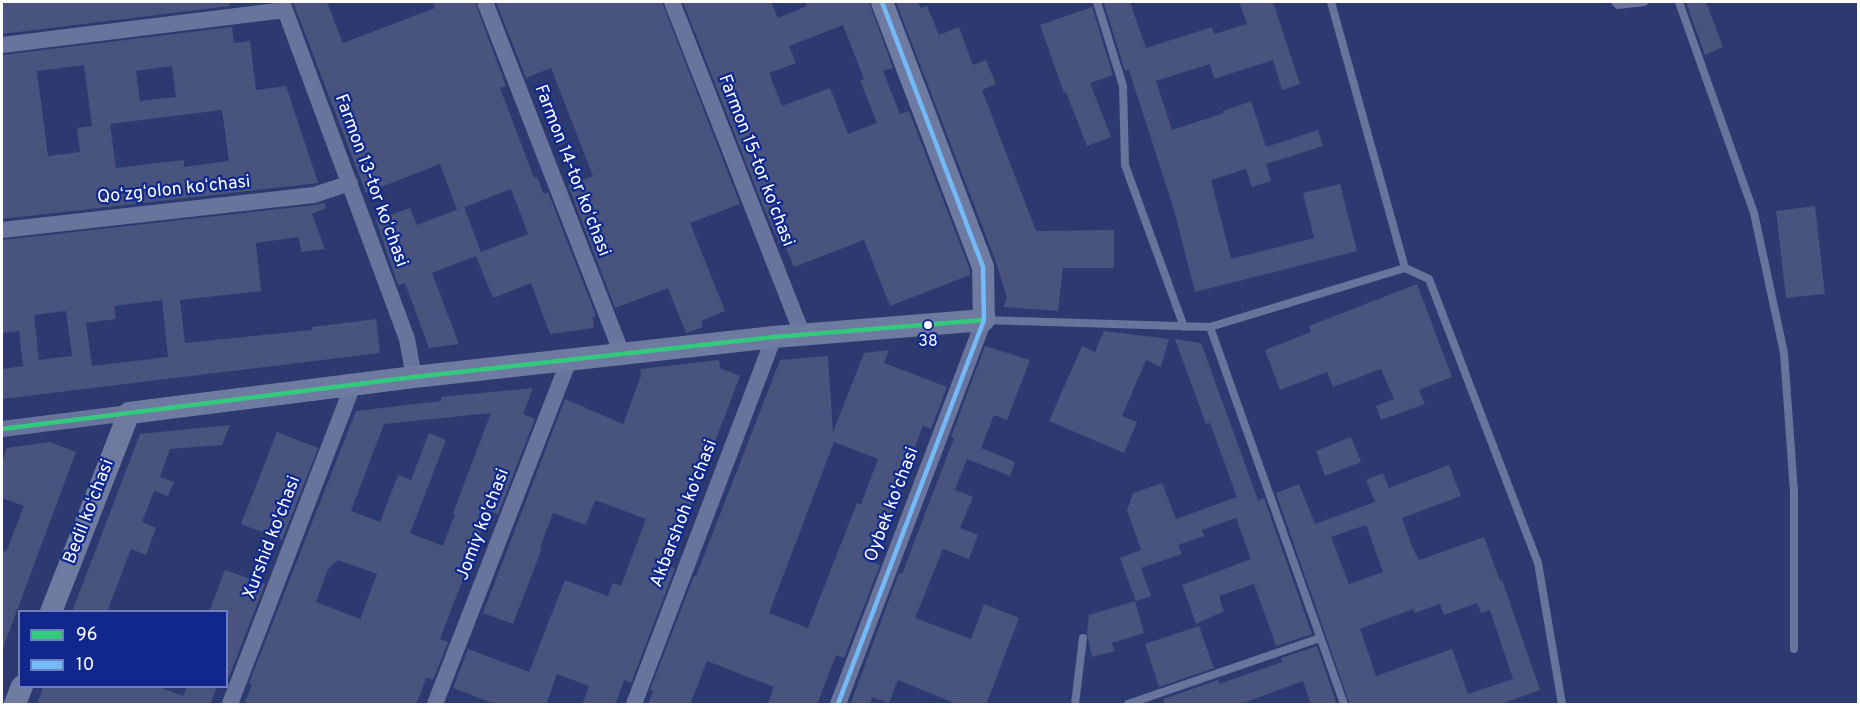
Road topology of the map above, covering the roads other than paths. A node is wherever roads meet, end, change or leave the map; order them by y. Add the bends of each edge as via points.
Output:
1 (484, 2) edge
2 (672, 2) edge
3 (882, 2) edge
4 (1097, 2) edge
5 (1330, 2) edge
6 (1615, 2) edge
7 (1644, 2) edge
8 (1678, 2) edge
9 (283, 6) edge
10 (2, 45) edge
11 (350, 183) junction
12 (2, 230) edge
13 (1405, 268) junction
14 (984, 320) junction
15 (1184, 327) junction
16 (1210, 327) junction
17 (803, 336) junction
18 (774, 338) junction
19 (622, 354) junction
20 (569, 360) junction
21 (414, 377) junction
22 (353, 385) junction
23 (129, 413) junction
24 (2, 429) edge
25 (52, 610) edge
26 (1320, 638) junction
27 (1083, 639) dead end
28 (1794, 649) dead end
29 (22, 688) edge
30 (15, 705) edge
31 (230, 705) edge
32 (435, 705) edge
33 (634, 705) edge
34 (838, 705) edge
35 (1075, 705) edge
36 (1128, 705) edge
37 (1344, 705) edge
38 (1562, 705) edge

1 - 19 street, Farmon 14-tor koʻchasi
2 - 17 street, Farmon 15-tor koʻchasi
3 - 14 street via 983,267
4 - 15 lane via 1123,86 1125,165
5 - 13 lane
6 - 7 lane
8 - 28 lane via 1754,213 1784,353 1794,492
9 - 10 street
9 - 11 street, Farmon 13-tor koʻchasi
11 - 12 street, Qoʻzgʻolon koʻchasi via 314,195
11 - 21 street, Farmon 13-tor koʻchasi via 407,339
13 - 16 lane
13 - 38 lane via 1429,279 1538,563
14 - 15 lane
14 - 17 street
14 - 34 street, Oybek ko'chasi
15 - 16 lane
16 - 26 lane
17 - 18 street
18 - 19 street
18 - 33 street, Akbarshoh ko'chasi
19 - 20 street
20 - 21 street
20 - 32 street, Jomiy ko'chasi
21 - 22 street
22 - 23 street
22 - 31 street, Xurshid ko'chasi
23 - 24 street
23 - 25 street, Bedil koʻchasi
26 - 36 lane
26 - 37 lane
27 - 35 lane
29 - 30 street

